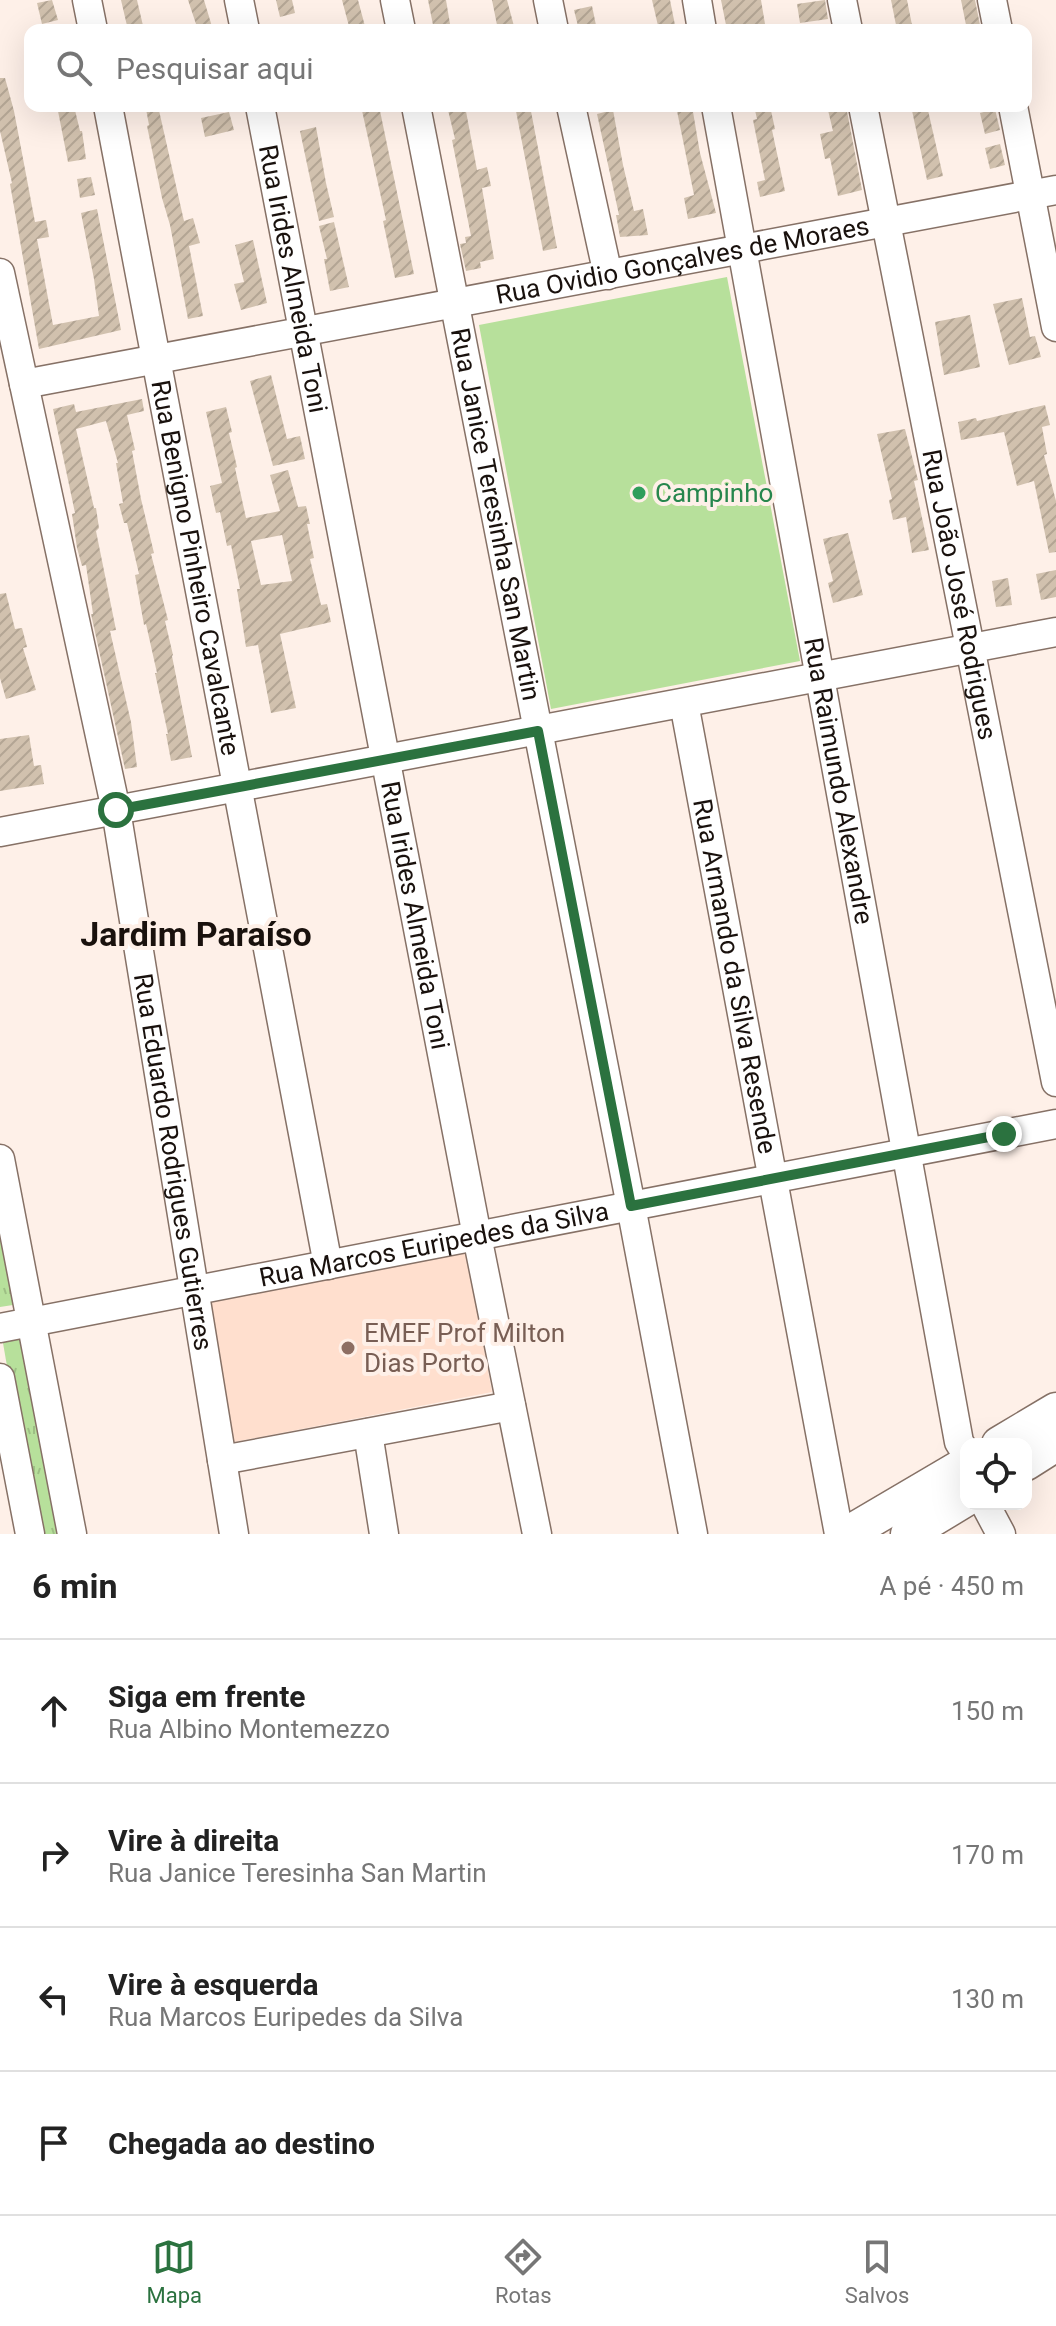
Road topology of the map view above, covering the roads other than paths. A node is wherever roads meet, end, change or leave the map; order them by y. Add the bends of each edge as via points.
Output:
1 (87, 0) edge
2 (239, 0) edge
3 (395, 0) edge
4 (548, 0) edge
5 (697, 0) edge
6 (842, 0) edge
7 (992, 0) edge
8 (92, 24) edge
9 (244, 24) edge
10 (400, 24) edge
11 (553, 24) edge
12 (701, 24) edge
13 (847, 24) edge
14 (997, 24) edge
15 (109, 112) edge
16 (261, 112) edge
17 (417, 112) edge
18 (572, 112) edge
19 (717, 112) edge
20 (864, 112) edge
21 (1015, 112) edge
22 (1043, 193) edge
23 (886, 222) junction
24 (742, 249) junction
25 (0, 273) edge
26 (608, 275) junction
27 (456, 303) junction
28 (1056, 327) edge
29 (305, 331) junction
30 (157, 359) junction
31 (24, 384) junction
32 (1056, 632) edge
33 (970, 649) junction
34 (820, 677) junction
35 (684, 703) junction
36 (538, 731) junction
37 (385, 759) junction
38 (238, 787) junction
39 (116, 810) junction
40 (0, 832) edge
41 (1056, 1082) edge
42 (1056, 1124) edge
43 (907, 1153) junction
44 (0, 1159) edge
45 (773, 1179) junction
46 (631, 1206) junction
47 (477, 1236) junction
48 (328, 1265) junction
49 (194, 1291) junction
50 (31, 1322) junction
51 (0, 1328) edge
52 (0, 1378) edge
53 (511, 1406) junction
54 (1056, 1410) edge
55 (368, 1433) junction
56 (1009, 1438) edge
57 (960, 1444) edge
58 (1056, 1444) edge
59 (1032, 1459) edge
60 (222, 1460) junction
61 (960, 1468) edge
62 (960, 1503) edge
63 (988, 1510) edge
64 (30, 1534) edge
65 (72, 1534) edge
66 (234, 1534) edge
67 (384, 1534) edge
68 (537, 1534) edge
69 (693, 1534) edge
70 (839, 1534) edge
71 (847, 1534) edge
72 (908, 1534) edge
73 (1001, 1534) edge

1 - 8 street
2 - 9 street
3 - 10 street
4 - 11 street
5 - 12 street
6 - 13 street
7 - 14 street
15 - 30 street, Rua Benigno Pinheiro Cavalcante
16 - 29 street, Rua Irides Almeida Toni
17 - 27 street, Rua Janice Teresinha San Martin
18 - 26 street
19 - 24 street, Rua Raimundo Alexandre
20 - 23 street, Rua João José Rodrigues
21 - 22 street
22 - 23 street, Rua Ovidio Gonçalves de Moraes
22 - 28 street
23 - 24 street, Rua Ovidio Gonçalves de Moraes
23 - 33 street, Rua João José Rodrigues
24 - 26 street, Rua Ovidio Gonçalves de Moraes
24 - 34 street, Rua Raimundo Alexandre
25 - 31 street, Rua Eduardo Rodrigues Gutierres
26 - 27 street, Rua Ovidio Gonçalves de Moraes
27 - 29 street, Rua Ovidio Gonçalves de Moraes
27 - 36 street, Rua Janice Teresinha San Martin
29 - 30 street, Rua Ovidio Gonçalves de Moraes
29 - 37 street, Rua Irides Almeida Toni
30 - 31 street, Rua Ovidio Gonçalves de Moraes
30 - 38 street, Rua Benigno Pinheiro Cavalcante
31 - 39 street, Rua Eduardo Rodrigues Gutierres
32 - 33 street
33 - 34 street
33 - 41 street, Rua João José Rodrigues
34 - 35 street
34 - 43 street, Rua Raimundo Alexandre
35 - 36 street
35 - 45 street, Rua Armando da Silva Resende
36 - 37 street
36 - 46 street, Rua Janice Teresinha San Martin
37 - 38 street
37 - 47 street, Rua Irides Almeida Toni
38 - 39 street
38 - 48 street, Rua Benigno Pinheiro Cavalcante
39 - 40 street
39 - 49 street, Rua Eduardo Rodrigues Gutierres
42 - 43 street, Rua Marcos Euripedes da Silva
43 - 45 street, Rua Marcos Euripedes da Silva
43 - 57 street, Rua Raimundo Alexandre
44 - 50 street
45 - 46 street, Rua Marcos Euripedes da Silva
45 - 70 street, Rua Armando da Silva Resende
46 - 47 street, Rua Marcos Euripedes da Silva
46 - 69 street, Rua Janice Teresinha San Martin
47 - 48 street, Rua Marcos Euripedes da Silva
47 - 53 street, Rua Irides Almeida Toni
48 - 49 street, Rua Marcos Euripedes da Silva
49 - 50 street, Rua Marcos Euripedes da Silva
49 - 60 street, Rua Eduardo Rodrigues Gutierres
50 - 51 street, Rua Marcos Euripedes da Silva
50 - 65 street
52 - 64 street
53 - 55 street
53 - 68 street, Rua Irides Almeida Toni
54 - 56 main road
55 - 60 street
55 - 67 street
58 - 59 main road
60 - 66 street, Rua Eduardo Rodrigues Gutierres
61 - 71 main road
62 - 72 main road
63 - 73 street

